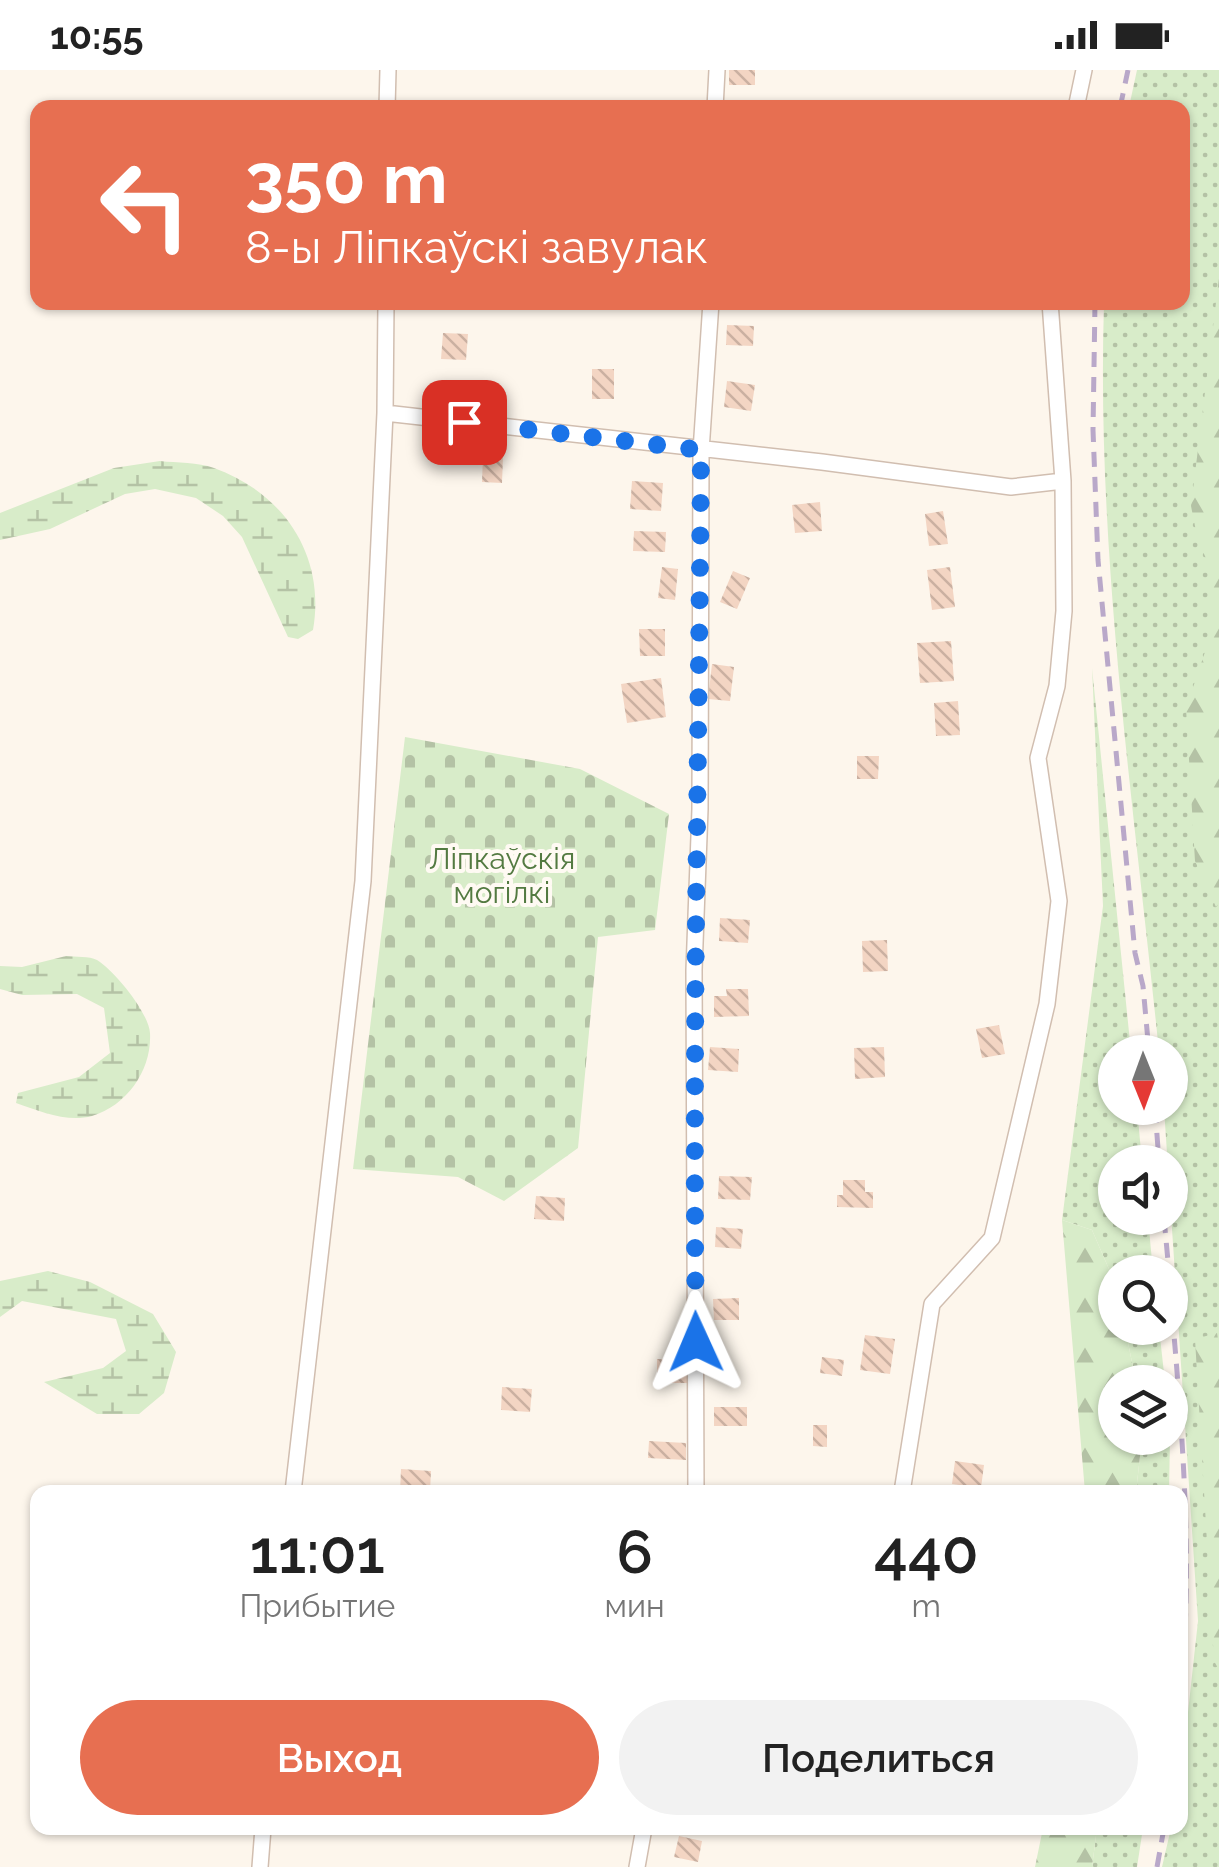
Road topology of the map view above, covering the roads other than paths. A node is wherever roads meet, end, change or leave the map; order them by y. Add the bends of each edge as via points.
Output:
1 (388, 70) edge
2 (717, 70) edge
3 (1084, 70) edge
4 (388, 100) edge
5 (716, 100) edge
6 (1078, 100) edge
7 (386, 310) edge
8 (710, 310) edge
9 (1051, 310) edge
10 (385, 412) junction
11 (701, 450) junction
12 (1063, 481) junction
13 (294, 1485) edge
14 (696, 1485) edge
15 (903, 1485) edge
16 (262, 1835) edge
17 (643, 1835) edge
18 (260, 1867) edge
19 (637, 1867) edge

1 - 4 street
2 - 5 street
3 - 6 street
7 - 10 street
8 - 11 street
9 - 12 street
10 - 11 street
10 - 13 street via 364,881
11 - 12 street via 1011,487
11 - 14 street
12 - 15 street via 1064,611 1056,686 1038,758 1058,901 1047,1004 992,1238 932,1304
16 - 18 street
17 - 19 street

